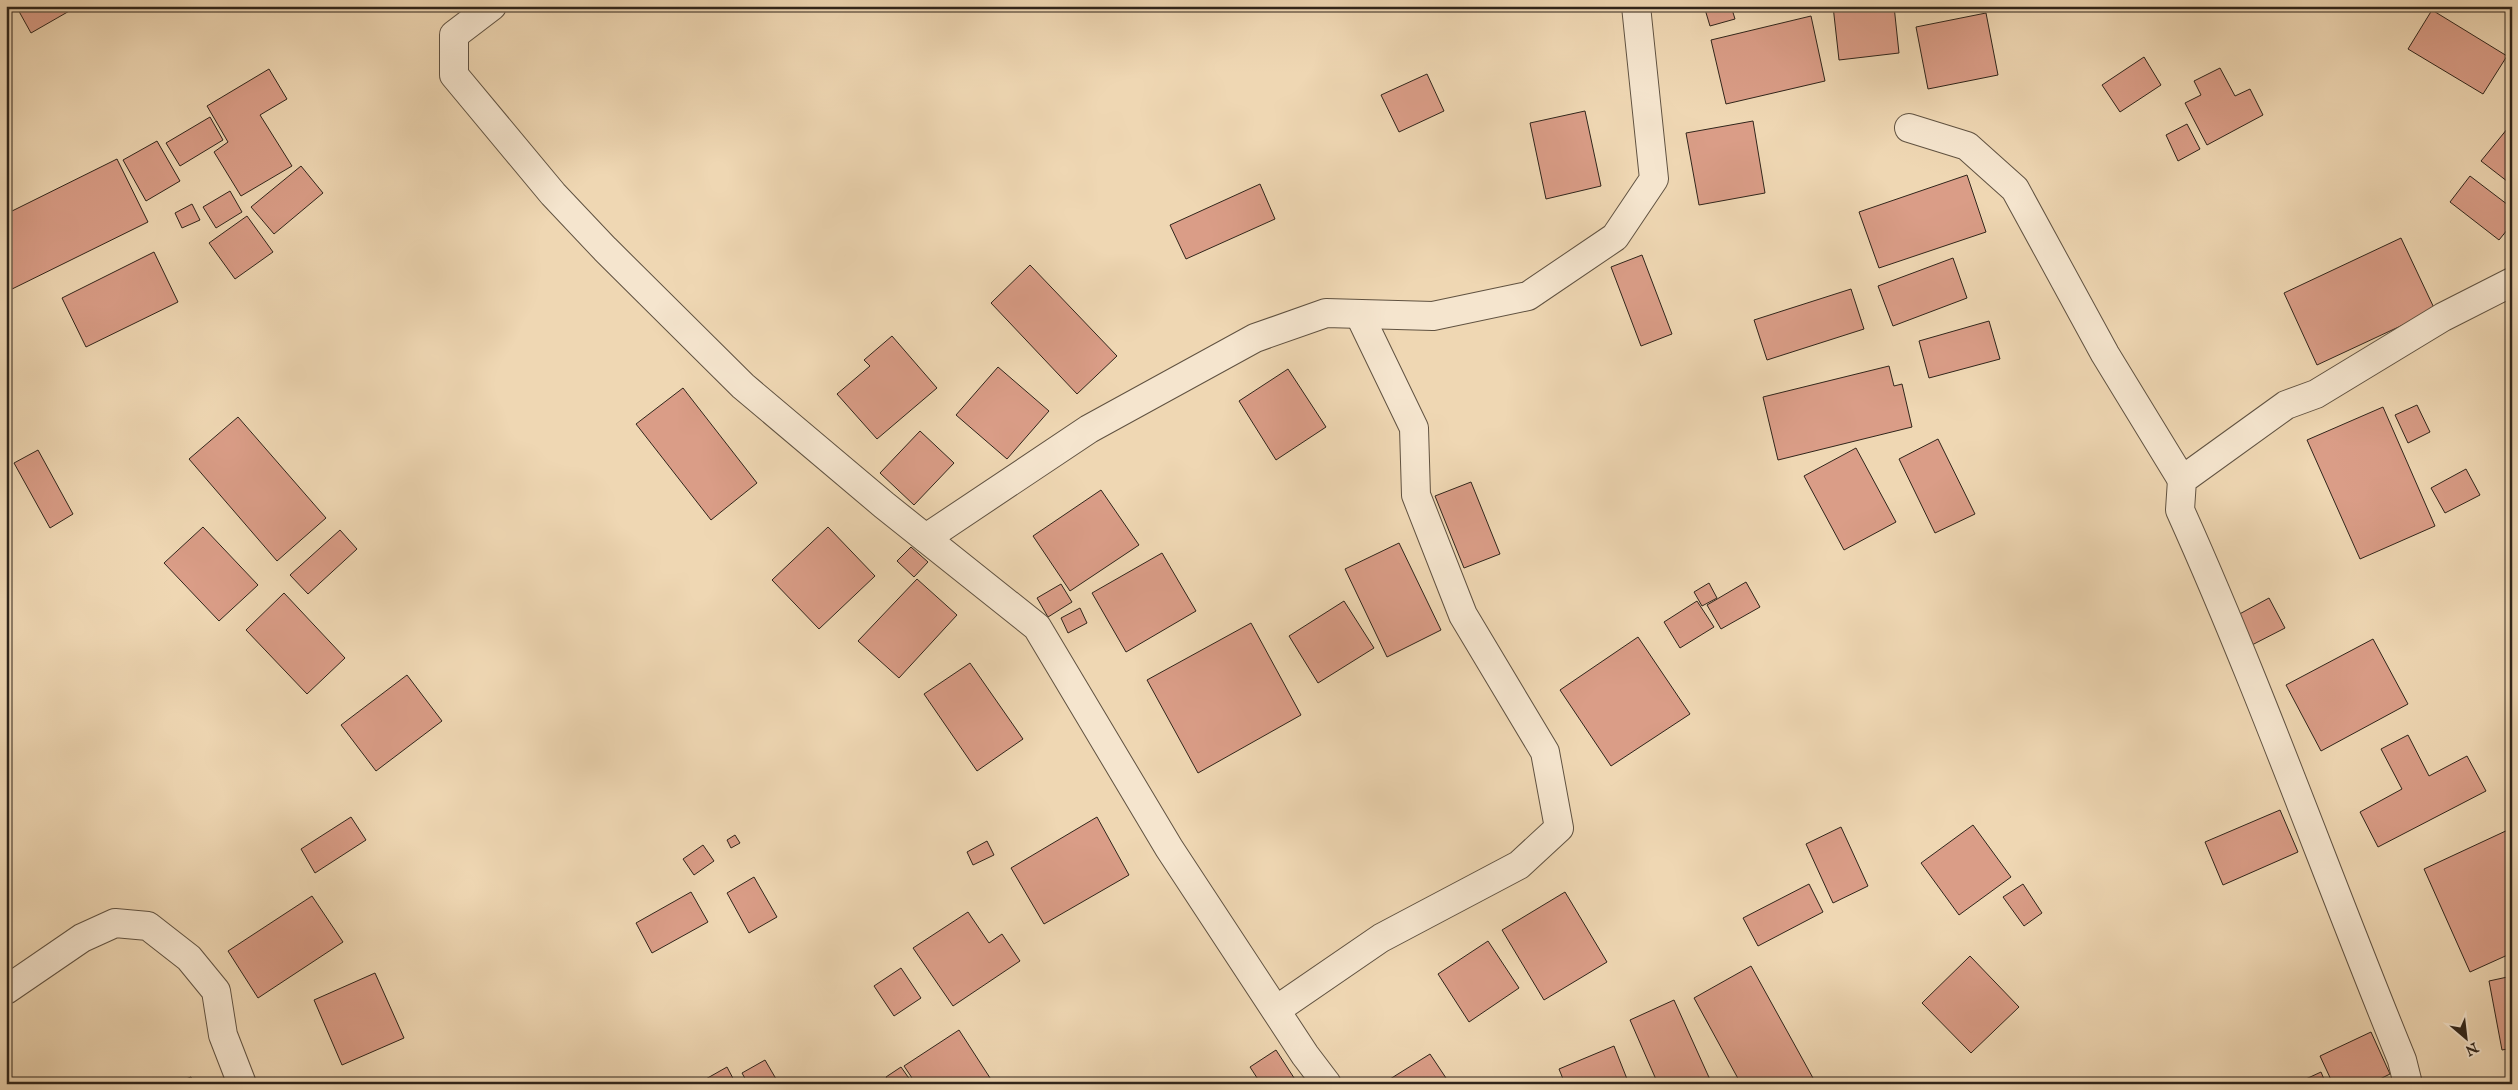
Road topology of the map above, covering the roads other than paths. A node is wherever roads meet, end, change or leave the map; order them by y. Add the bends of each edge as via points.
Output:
1 (492, 6) edge
2 (1636, 6) edge
3 (1909, 128) dead end
4 (2512, 282) edge
5 (1360, 314) junction
6 (2182, 480) junction
7 (926, 538) junction
8 (6, 990) edge
9 (1276, 1010) junction
10 (242, 1084) edge
11 (1327, 1084) edge
12 (2408, 1084) edge

1 - 7 street via 454,35 454,75 554,194 743,386
2 - 5 street via 1654,179 1615,237 1528,296 1433,316
3 - 6 street via 1966,146 2015,189 2105,354
4 - 6 street via 2444,317 2316,394 2286,404
5 - 7 street via 1326,313 1255,338 1089,429
5 - 9 street via 1414,428 1416,495 1463,615 1545,752 1559,828 1519,865 1381,938
6 - 12 street via 2180,510 2263,704 2307,825 2402,1060
7 - 9 street via 1037,627 1169,848
8 - 10 street via 82,938 115,922 148,926 189,958 216,991 224,1035
9 - 11 street

